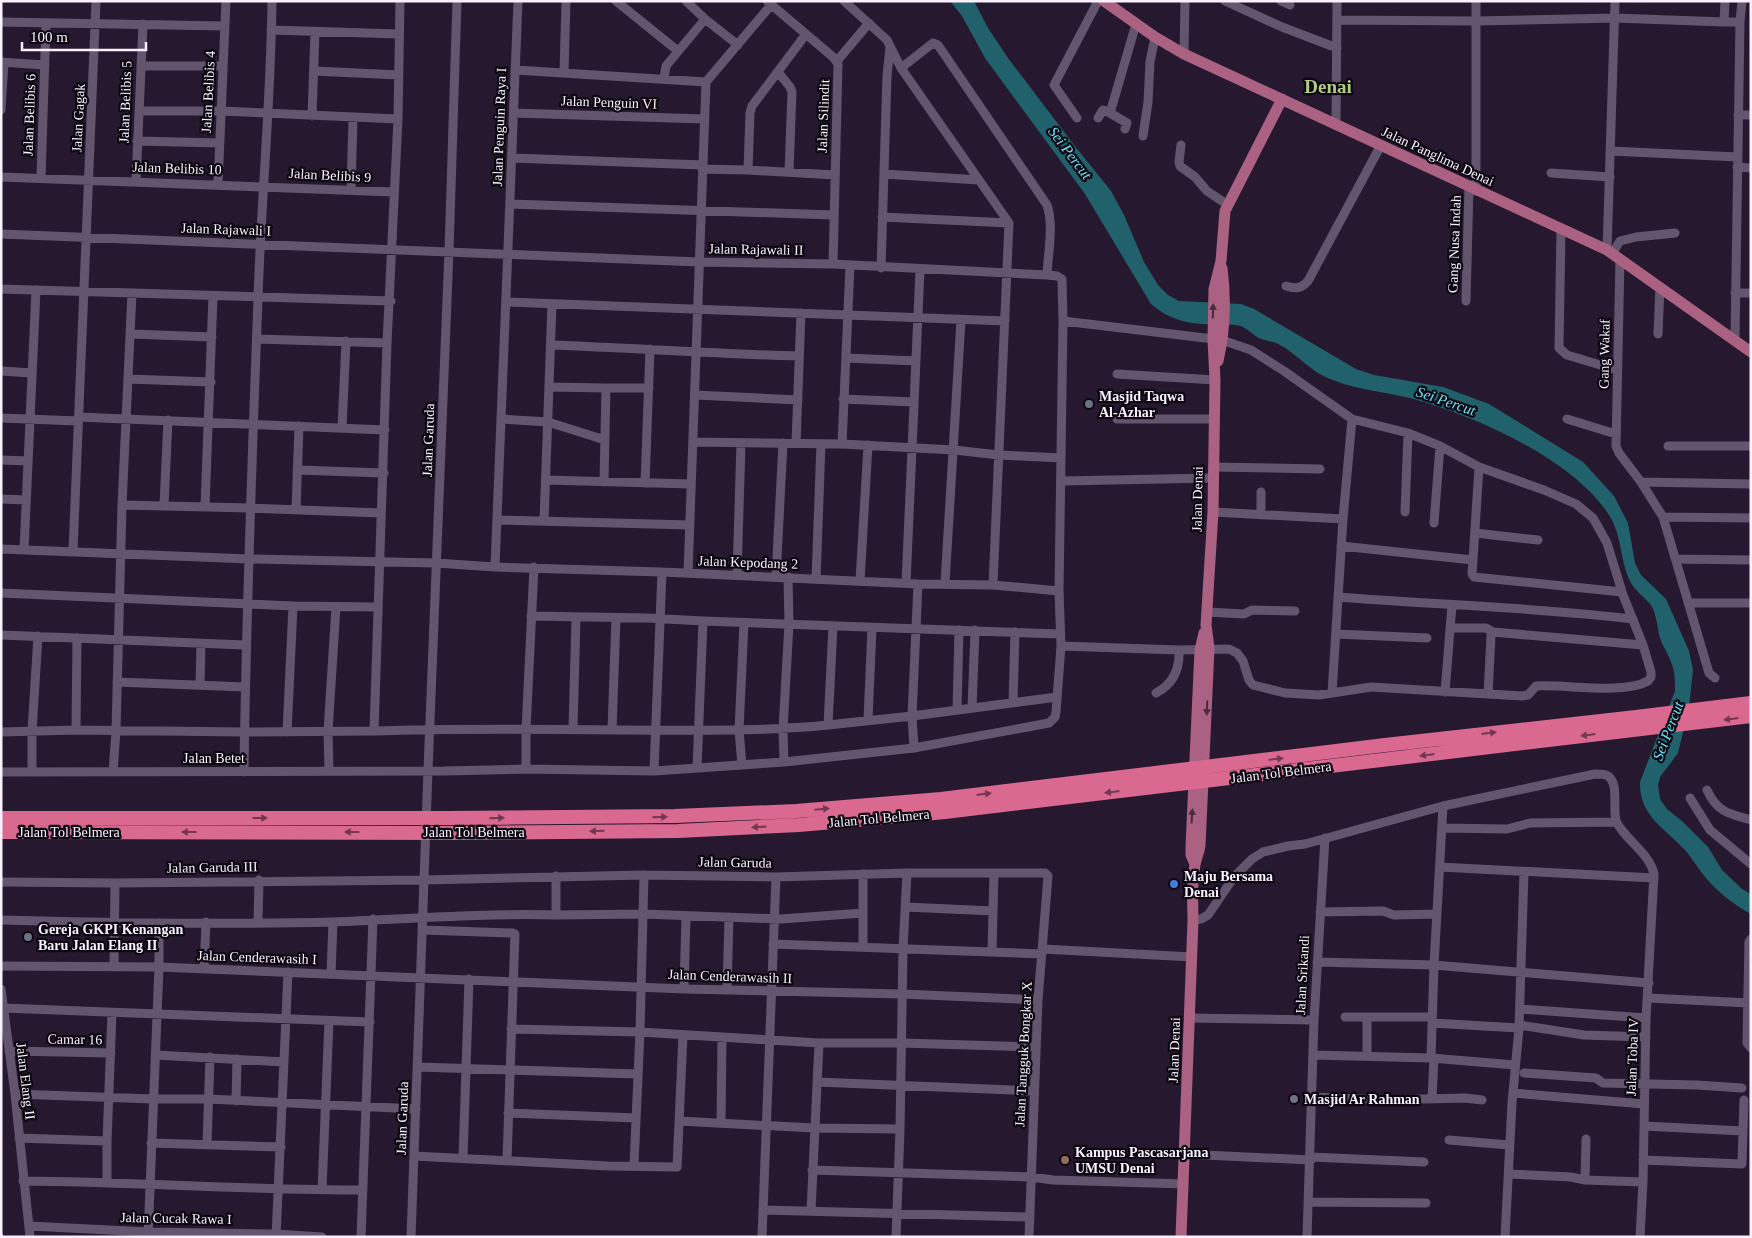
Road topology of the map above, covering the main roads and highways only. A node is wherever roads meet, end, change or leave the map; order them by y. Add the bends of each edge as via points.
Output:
1 (1104, 1) edge
2 (1282, 99) junction
3 (1751, 352) edge
4 (1751, 703) edge
5 (1751, 716) edge
6 (1636, 724) junction
7 (1161, 779) junction
8 (1, 818) edge
9 (1, 832) edge
10 (1181, 1237) edge

1 - 2 main road, Jalan Panglima Denai via 1184,54
2 - 3 main road, Jalan Panglima Denai via 1613,254
2 - 10 main road, Jalan Denai via 1224,216 1215,378 1213,512 1190,850 1195,864
4 - 6 highway, Jalan Tol Belmera
5 -> 6 highway, Jalan Tol Belmera
6 - 7 highway, Jalan Tol Belmera
8 -> 7 highway, Jalan Tol Belmera via 676,816 796,811
7 -> 9 highway, Jalan Tol Belmera via 945,812 799,825 451,833

